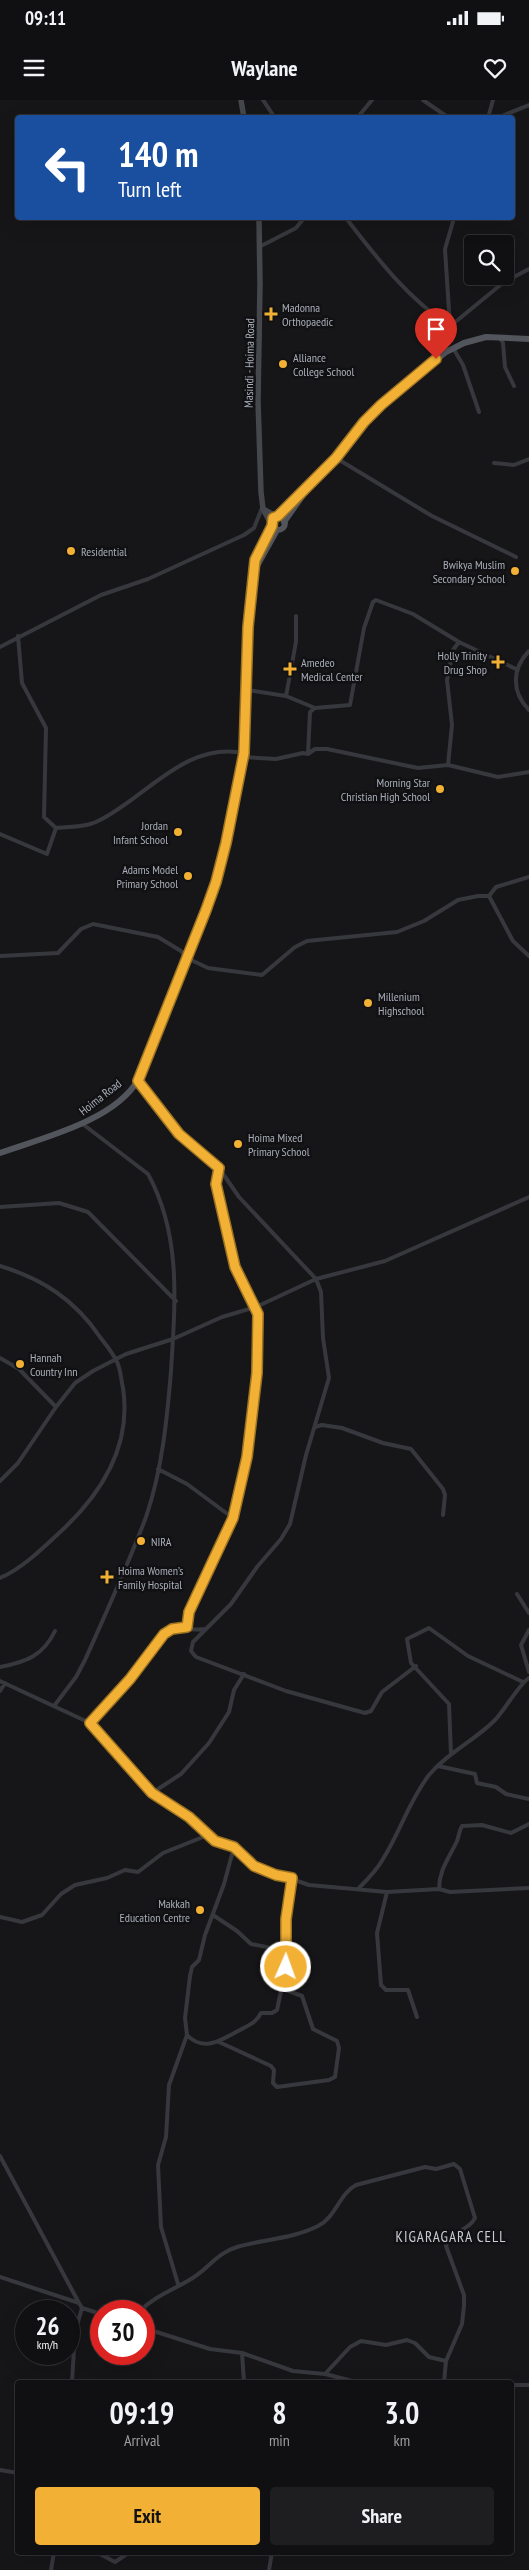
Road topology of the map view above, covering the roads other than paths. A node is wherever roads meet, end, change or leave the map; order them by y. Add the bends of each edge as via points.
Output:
1 (241, 100) edge
2 (263, 100) edge
3 (372, 100) edge
4 (423, 100) edge
5 (493, 100) edge
6 (529, 105) edge
7 (244, 115) edge
8 (273, 115) edge
9 (359, 115) edge
10 (445, 115) edge
11 (489, 115) edge
12 (504, 115) edge
13 (259, 220) edge
14 (302, 220) edge
15 (348, 220) edge
16 (453, 220) edge
17 (259, 248) junction
18 (529, 269) edge
19 (448, 327) junction
20 (499, 336) junction
21 (529, 339) edge
22 (450, 350) junction
23 (514, 386) dead end
24 (479, 412) dead end
25 (336, 458) junction
26 (529, 460) edge
27 (494, 464) dead end
28 (307, 490) junction
29 (263, 506) junction
30 (277, 516) junction
31 (284, 522) junction
32 (273, 527) junction
33 (516, 557) dead end
34 (296, 616) dead end
35 (18, 636) junction
36 (459, 642) junction
37 (0, 646) edge
38 (529, 651) edge
39 (516, 669) junction
40 (247, 690) junction
41 (286, 696) junction
42 (315, 708) junction
43 (529, 710) edge
44 (308, 754) junction
45 (244, 755) junction
46 (448, 765) junction
47 (529, 772) edge
48 (56, 828) junction
49 (0, 834) edge
50 (529, 876) edge
51 (489, 896) junction
52 (0, 956) edge
53 (529, 956) edge
54 (187, 958) junction
55 (138, 1081) junction
56 (84, 1125) junction
57 (0, 1153) edge
58 (219, 1168) junction
59 (529, 1197) edge
60 (0, 1207) edge
61 (0, 1266) edge
62 (316, 1278) junction
63 (176, 1301) junction
64 (256, 1307) junction
65 (173, 1339) junction
66 (0, 1358) edge
67 (116, 1361) junction
68 (56, 1406) junction
69 (319, 1416) junction
70 (322, 1425) junction
71 (315, 1427) junction
72 (158, 1470) junction
73 (0, 1481) edge
74 (443, 1515) dead end
75 (233, 1518) junction
76 (0, 1578) edge
77 (517, 1594) dead end
78 (529, 1614) edge
79 (187, 1627) junction
80 (206, 1628) junction
81 (529, 1630) edge
82 (55, 1631) dead end
83 (416, 1666) junction
84 (0, 1667) edge
85 (529, 1672) edge
86 (244, 1674) junction
87 (529, 1678) edge
88 (0, 1681) edge
89 (523, 1682) junction
90 (5, 1683) junction
91 (0, 1691) edge
92 (54, 1706) junction
93 (90, 1723) junction
94 (451, 1754) junction
95 (438, 1766) junction
96 (152, 1793) junction
97 (529, 1799) edge
98 (529, 1824) edge
99 (208, 1835) junction
100 (234, 1847) junction
101 (292, 1878) junction
102 (359, 1888) junction
103 (529, 1888) edge
104 (439, 1889) junction
105 (387, 1892) junction
106 (213, 1915) junction
107 (0, 1917) edge
108 (287, 1951) junction
109 (282, 1989) junction
110 (417, 2017) dead end
111 (187, 2035) junction
112 (219, 2042) junction
113 (0, 2156) edge
114 (0, 2277) edge
115 (178, 2284) junction
116 (70, 2300) edge
117 (77, 2300) edge
118 (153, 2300) edge
119 (80, 2305) edge
120 (82, 2308) junction
121 (90, 2311) edge
122 (155, 2331) edge
123 (242, 2353) junction
124 (446, 2361) junction
125 (325, 2374) junction
126 (72, 2380) edge
127 (244, 2380) edge
128 (348, 2380) edge
129 (444, 2380) edge
130 (514, 2385) edge
131 (529, 2385) edge
132 (0, 2470) edge
133 (15, 2473) edge
134 (54, 2555) edge
135 (102, 2555) edge
136 (126, 2555) edge
137 (272, 2555) edge
138 (51, 2570) edge
139 (269, 2570) edge

1 - 7 main road
2 - 8 street
3 - 9 street
4 - 10 street
5 - 11 street
6 - 12 street
13 - 17 main road, Masindi - Hoima Road
14 - 17 street via 296,228
15 - 19 street via 418,303
16 - 19 street via 445,249
17 - 29 main road, Masindi - Hoima Road via 258,401
18 - 19 street via 497,287
19 - 22 street
20 - 21 main road
20 - 22 main road via 473,340
20 - 23 street via 503,343 505,367
22 - 24 street via 464,365
22 - 25 main road via 381,405
25 - 28 main road
25 - 33 street via 432,516
26 - 27 street via 514,465
28 - 30 main road
28 - 31 main road
29 - 30 main road
29 - 32 main road, Masindi - Hoima Road
29 - 35 street via 254,528 244,535 148,579 101,595
30 - 31 main road
30 - 32 main road via 273,518
31 - 32 main road via 283,528
32 - 40 main road, Hoima Road via 254,572
34 - 41 street via 296,642
35 - 37 street
35 - 48 street via 22,683 46,728 44,817
36 - 39 street
36 - 42 street via 414,614 374,601 364,628 350,705
36 - 46 street via 453,650 447,680 452,725
38 - 39 street
39 - 43 street via 519,695
40 - 41 street
40 - 45 main road, Hoima Road
41 - 42 street
42 - 44 street via 310,712
44 - 45 street via 276,759
44 - 46 street via 327,749 418,768
45 - 48 street via 226,750 190,761 153,781 140,794 97,822
45 - 54 main road, Hoima Road via 216,882
46 - 47 street via 498,777
48 - 49 street via 47,854
50 - 51 street via 496,887
51 - 53 street via 513,941
51 - 54 street via 458,900 424,921 397,932 307,941 262,975 208,968
52 - 54 street via 58,953 81,929 93,924 158,937
54 - 55 main road, Hoima Road
55 - 56 main road, Hoima Road via 119,1100
55 - 58 street via 179,1134
56 - 57 main road, Hoima Road
56 - 63 street via 148,1174 154,1185 168,1225 176,1274
58 - 62 street via 239,1197
58 - 64 street via 216,1184 235,1267
59 - 62 street via 385,1261
60 - 63 street via 59,1204 88,1212
61 - 67 street via 53,1288 72,1302 86,1316
62 - 64 street
62 - 69 street via 321,1292 323,1338 329,1369
63 - 65 street
64 - 65 street via 215,1320
64 - 75 street via 258,1353 254,1417
65 - 67 street via 133,1351
65 - 72 street via 166,1426
66 - 68 street via 19,1369
67 - 68 street via 75,1383
67 - 76 street via 126,1406 125,1422 117,1455 108,1474 67,1526 25,1562
68 - 73 street via 18,1463
69 - 70 street
69 - 71 street
70 - 71 street
70 - 74 street via 342,1428 416,1453 443,1488
71 - 80 street via 288,1530 231,1604
72 - 75 street via 187,1484
72 - 92 street via 146,1516 85,1660
75 - 79 street via 189,1612
77 - 78 street
79 - 80 street
79 - 93 street via 164,1634 130,1679
80 - 86 street via 192,1642 193,1654
81 - 85 street via 521,1645
82 - 84 street via 48,1646 40,1652
83 - 86 street via 382,1692 369,1713 305,1697
83 - 89 street via 411,1663 406,1641 429,1628 468,1656
83 - 94 street via 449,1704
86 - 96 street via 234,1690 229,1712 209,1743 181,1774
87 - 89 street
88 - 90 street
89 - 94 street via 513,1700 495,1719
90 - 91 street
90 - 92 street
92 - 93 street
93 - 96 street
94 - 95 street
95 - 97 street via 475,1774 480,1785
95 - 102 street via 416,1795 385,1857
96 - 99 street via 189,1817
98 - 104 street via 511,1833 486,1826 462,1826 439,1877
99 - 100 street via 215,1841
99 - 107 street via 163,1853 138,1872 125,1870 107,1878 74,1885 39,1917 19,1923
100 - 101 street via 254,1866
100 - 106 street
101 - 102 street via 309,1885
101 - 108 street via 286,1919
102 - 105 street
103 - 104 street via 450,1892
104 - 105 street
105 - 110 street via 376,1933 381,1985 386,1990 408,1990
106 - 108 street via 237,1931 246,1942
106 - 111 street via 188,1985
108 - 109 street
109 - 112 street via 275,2011 261,2013 255,2022
109 - 112 street via 302,1996 313,2029 337,2041 335,2077 277,2087 274,2070 270,2066
111 - 112 street via 193,2041
111 - 115 street via 170,2085 166,2137 158,2165 161,2227
113 - 117 street
114 - 116 street
115 - 118 street
115 - 124 street via 191,2279 226,2251 277,2240 321,2225 356,2185 425,2167 436,2169 454,2164 460,2169 475,2218 450,2237 446,2246 464,2295 462,2324
119 - 120 street
120 - 121 street
120 - 126 street via 76,2332
122 - 123 street via 210,2348
123 - 125 street via 293,2371
123 - 127 street
124 - 125 street via 429,2357 415,2343 407,2340 386,2345 361,2341 350,2347
124 - 129 street
125 - 128 street
130 - 131 street
132 - 133 street
134 - 138 street
135 - 136 street via 115,2562
137 - 139 street

